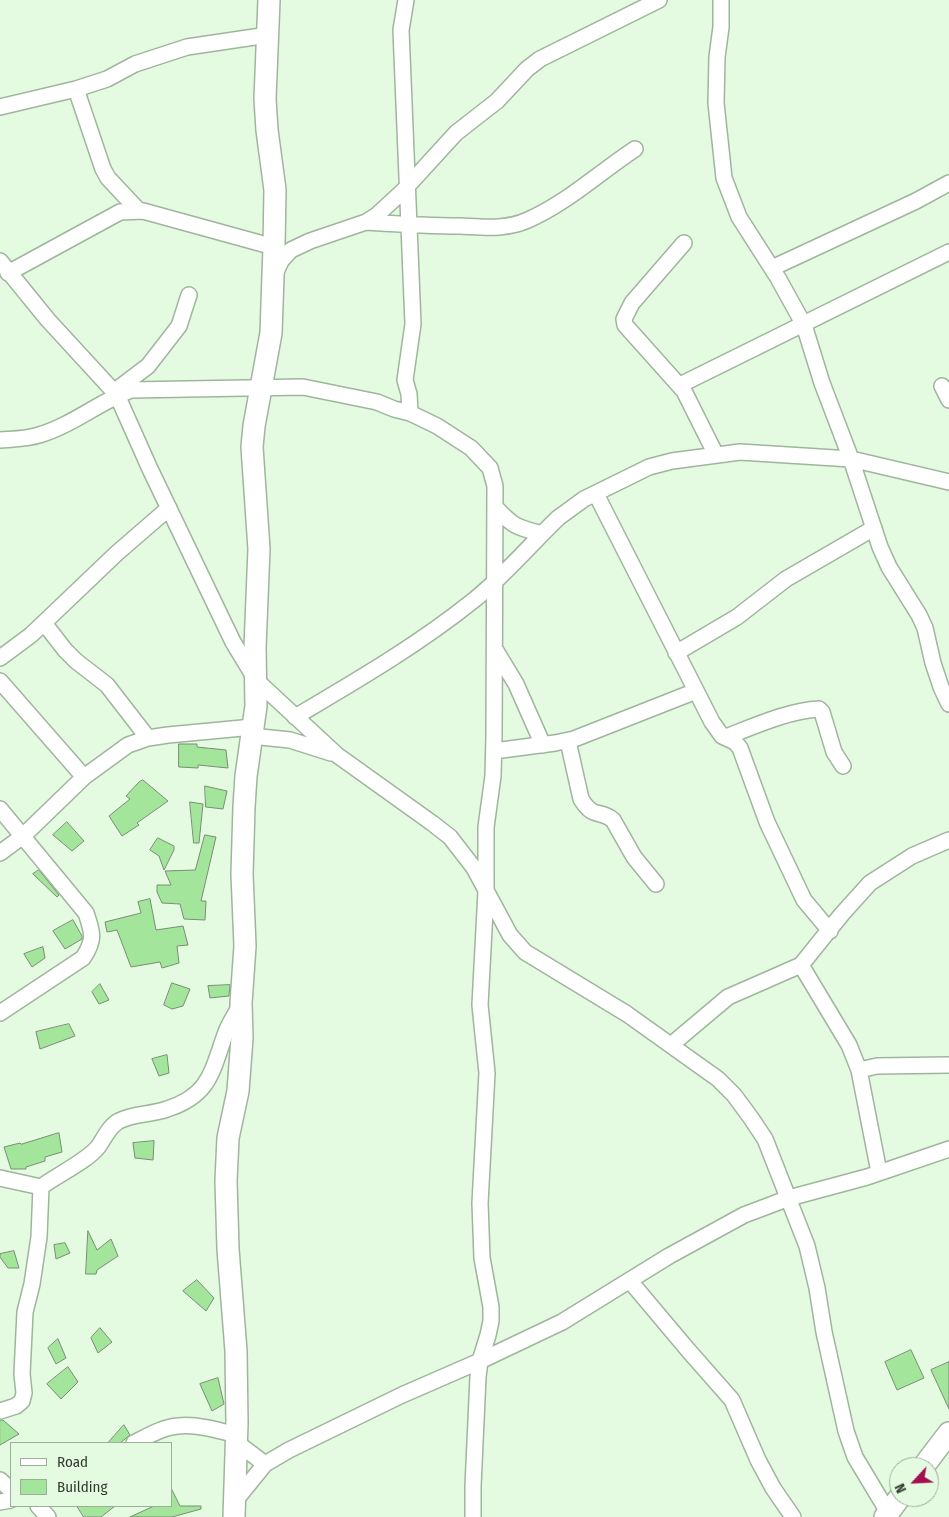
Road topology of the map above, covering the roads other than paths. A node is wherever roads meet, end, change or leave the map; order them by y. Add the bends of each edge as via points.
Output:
1 (269, 0) edge
2 (406, 0) edge
3 (659, 0) edge
4 (721, 0) edge
5 (268, 34) junction
6 (76, 89) junction
7 (0, 107) edge
8 (635, 149) dead end
9 (949, 183) edge
10 (406, 187) junction
11 (139, 211) junction
12 (366, 222) junction
13 (410, 226) junction
14 (684, 243) dead end
15 (274, 247) junction
16 (949, 252) edge
17 (4, 267) edge
18 (772, 268) junction
19 (272, 283) junction
20 (190, 295) dead end
21 (804, 325) junction
22 (680, 386) junction
23 (942, 386) dead end
24 (261, 388) junction
25 (116, 394) junction
26 (949, 400) edge
27 (410, 412) junction
28 (0, 440) edge
29 (716, 455) junction
30 (851, 459) junction
31 (949, 482) edge
32 (596, 494) junction
33 (495, 507) junction
34 (169, 508) junction
35 (874, 528) junction
36 (542, 534) junction
37 (495, 581) junction
38 (44, 623) junction
39 (495, 650) junction
40 (676, 653) junction
41 (0, 658) edge
42 (256, 680) junction
43 (0, 681) edge
44 (696, 691) junction
45 (949, 704) edge
46 (295, 717) junction
47 (252, 732) junction
48 (726, 737) junction
49 (148, 738) junction
50 (568, 741) junction
51 (543, 745) junction
52 (494, 752) junction
53 (337, 756) junction
54 (843, 766) dead end
55 (84, 777) junction
56 (0, 809) edge
57 (23, 836) junction
58 (949, 840) edge
59 (0, 853) edge
60 (656, 884) dead end
61 (486, 891) junction
62 (830, 931) junction
63 (801, 965) junction
64 (241, 1003) junction
65 (0, 1013) edge
66 (671, 1045) junction
67 (949, 1065) edge
68 (859, 1070) junction
69 (949, 1149) edge
70 (879, 1172) junction
71 (0, 1178) edge
72 (41, 1186) junction
73 (789, 1198) junction
74 (630, 1280) junction
75 (480, 1361) junction
76 (0, 1412) edge
77 (949, 1434) edge
78 (237, 1439) junction
79 (136, 1442) edge
80 (931, 1457) edge
81 (265, 1464) junction
82 (0, 1480) edge
83 (10, 1489) edge
84 (39, 1507) edge
85 (235, 1509) edge
86 (891, 1511) edge
87 (48, 1517) edge
88 (474, 1517) edge
89 (793, 1517) edge

1 - 5 street
2 - 10 street via 401,30
3 - 10 street via 526,69 497,101 456,133
4 - 18 street via 716,103 724,178 739,217
5 - 6 street via 174,51
5 - 15 street via 265,99 275,190
6 - 7 street
6 - 11 street via 98,158 108,178
8 - 13 street via 573,194 517,224 499,228
9 - 18 street
10 - 12 street
10 - 13 street
11 - 15 street
11 - 17 street via 120,212
12 - 13 street
12 - 19 street via 292,250 281,260
13 - 27 street via 413,324 405,380
14 - 22 street via 632,303 624,319 631,333
15 - 19 street
16 - 21 street
17 - 25 street
18 - 21 street
19 - 24 street via 271,333
20 - 25 street via 179,326 154,359
21 - 22 street
21 - 30 street
22 - 29 street
23 - 26 street
24 - 25 street via 131,390
24 - 27 street via 303,387
24 - 42 street via 252,447 260,549
25 - 28 street via 40,435
25 - 34 street
27 - 33 street via 458,439 485,460 493,475
29 - 30 street via 740,452
29 - 32 street via 649,467
30 - 31 street
30 - 35 street
32 - 36 street via 573,506
32 - 40 street
33 - 36 street via 517,528
33 - 37 street
34 - 38 street
34 - 42 street via 233,642
35 - 40 street via 786,579 737,617
35 - 45 street via 889,568 925,628 933,663
36 - 37 street
37 - 39 street
37 - 46 street via 408,648
38 - 41 street
38 - 49 street via 71,656 107,685
39 - 51 street via 516,684
39 - 52 street
40 - 44 street
42 - 46 street
42 - 47 street
43 - 55 street
44 - 48 street via 712,722
44 - 50 street
46 - 53 street
47 - 49 street
47 - 53 street via 290,740
47 - 64 street via 244,815 245,946
48 - 54 street via 809,709 819,709 834,752
48 - 62 street via 740,748 767,822 804,900
49 - 55 street via 128,745
50 - 51 street
50 - 60 street via 585,806 613,820 634,857
51 - 52 street
52 - 61 street via 486,827
53 - 61 street via 450,838 474,868
55 - 57 street
56 - 57 street
57 - 59 street
57 - 65 street via 86,913 91,946 84,958
58 - 62 street via 912,856 870,883
61 - 66 street via 510,935 525,952 627,1014
61 - 75 street via 480,1005 487,1073 480,1203 482,1258 491,1307 488,1335
62 - 63 street
63 - 66 street via 728,997
63 - 68 street via 849,1045
64 - 72 street via 207,1082 197,1093 169,1109 118,1121 94,1151
64 - 78 street via 242,1038 228,1138 226,1180 236,1351
66 - 73 street via 718,1079 734,1095 765,1139
67 - 68 street via 877,1066
68 - 70 street
69 - 70 street
70 - 73 street
71 - 72 street
72 - 76 street via 39,1237 25,1312 24,1393 16,1406
73 - 74 street via 744,1215
73 - 86 street via 813,1264 846,1431 855,1456
74 - 75 street via 562,1322
74 - 89 street via 732,1400 758,1460
75 - 81 street via 402,1395
75 - 88 street via 473,1476
77 - 80 street
78 - 79 street via 214,1429 178,1426
78 - 81 street
78 - 85 street
81 - 85 street
82 - 83 street
84 - 87 street

